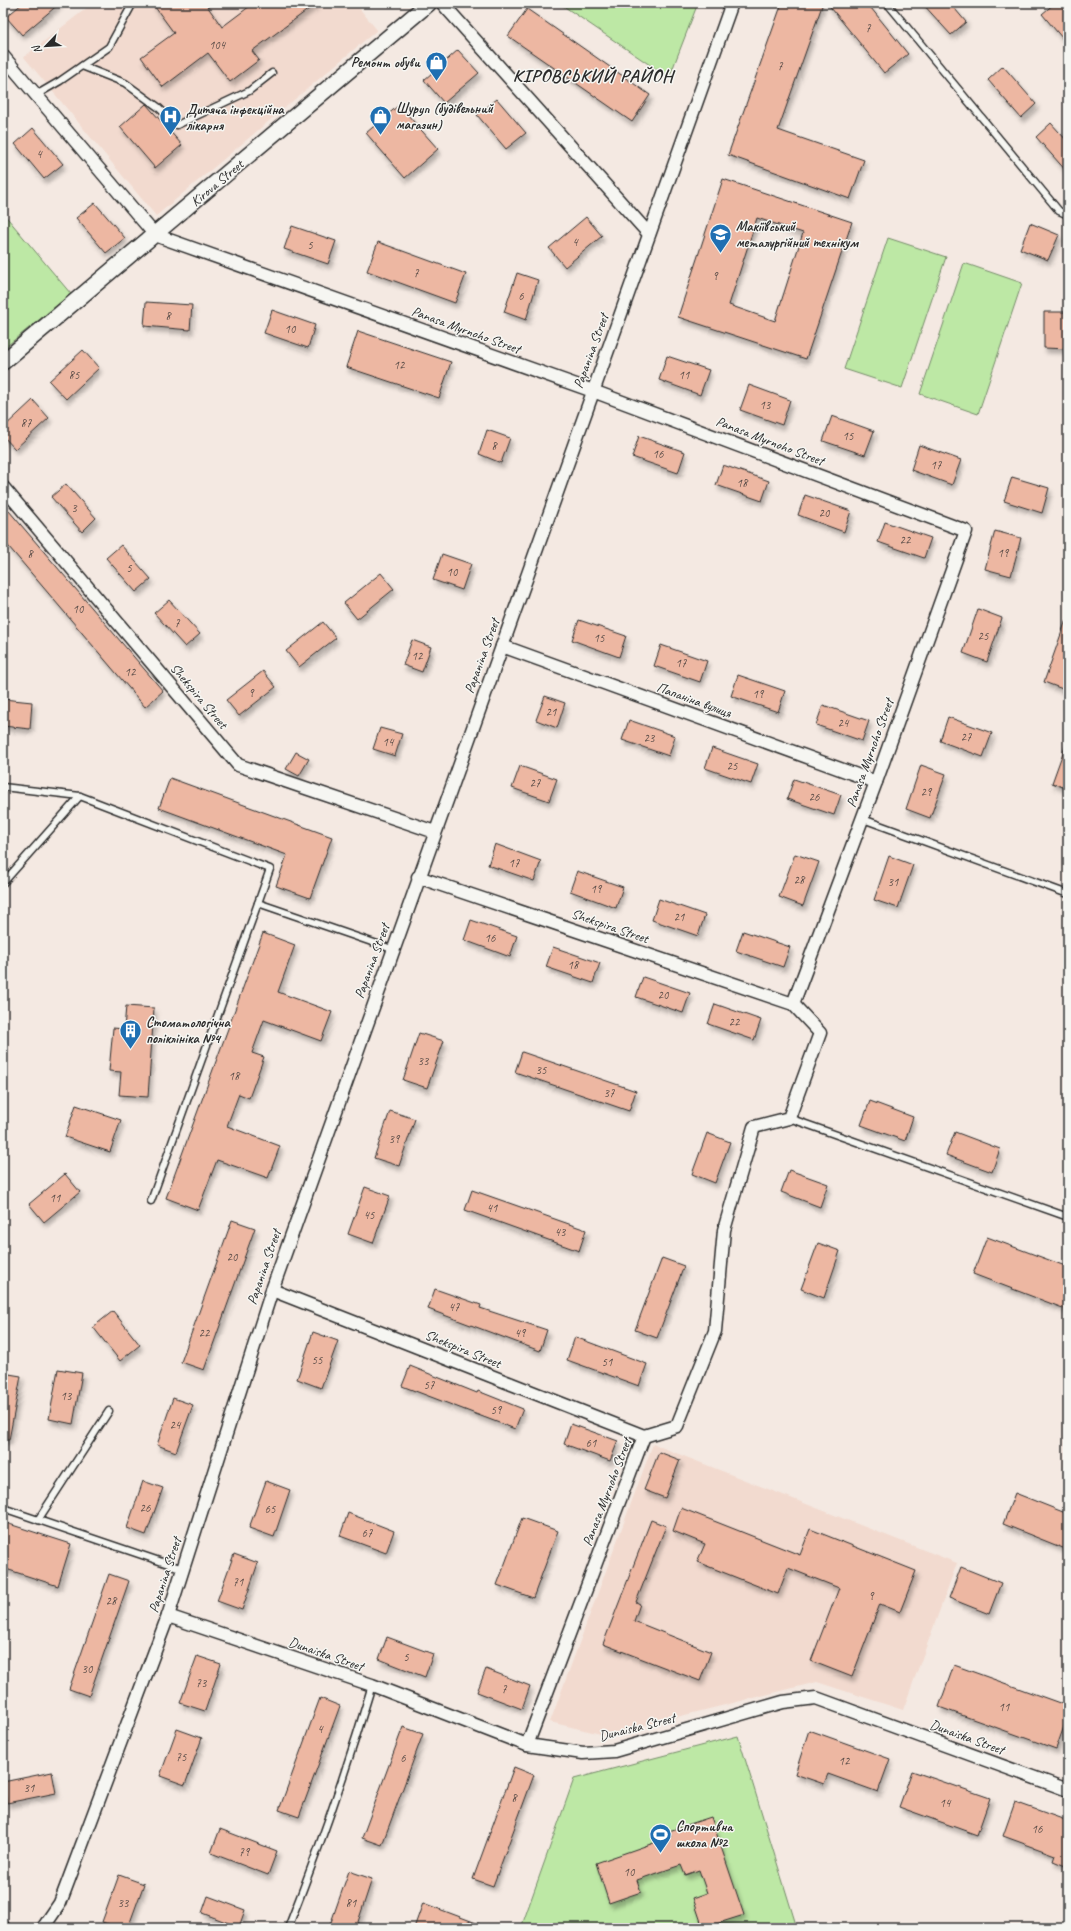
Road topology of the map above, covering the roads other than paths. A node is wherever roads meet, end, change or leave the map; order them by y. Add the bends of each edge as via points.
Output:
1 (133, 3) edge
2 (429, 3) edge
3 (442, 3) edge
4 (732, 3) edge
5 (887, 3) edge
6 (3, 56) edge
7 (82, 66) junction
8 (272, 73) dead end
9 (36, 95) junction
10 (1068, 215) edge
11 (649, 234) junction
12 (155, 235) junction
13 (3, 362) edge
14 (593, 391) junction
15 (3, 487) edge
16 (502, 646) junction
17 (876, 782) junction
18 (3, 786) edge
19 (80, 796) junction
20 (863, 819) junction
21 (435, 832) junction
22 (418, 877) junction
23 (3, 883) edge
24 (1068, 894) edge
25 (258, 903) junction
26 (392, 949) junction
27 (793, 1004) junction
28 (789, 1118) junction
29 (151, 1201) dead end
30 (1068, 1217) edge
31 (272, 1290) junction
32 (109, 1411) dead end
33 (644, 1436) junction
34 (3, 1508) edge
35 (38, 1520) junction
36 (183, 1569) junction
37 (168, 1616) junction
38 (372, 1685) junction
39 (528, 1745) junction
40 (1068, 1790) edge
41 (43, 1928) edge
42 (288, 1928) edge

1 - 7 lane via 108,47
2 - 12 street, Kirova Street
3 - 11 street
4 - 11 street, Papanina Street
5 - 10 lane via 1059,211
6 - 9 street
7 - 8 lane via 125,83 158,107 177,125 249,91
7 - 9 lane
9 - 12 street
11 - 14 street, Papanina Street
12 - 13 street, Kirova Street
12 - 14 street, Panasa Myrnoho Street
14 - 16 street, Papanina Street
14 - 17 street, Panasa Myrnoho Street via 966,531
15 - 21 street, Shekspira Street via 238,765
16 - 17 street, Папаніна вулиця
16 - 21 street, Papanina Street
17 - 20 street, Panasa Myrnoho Street
18 - 19 lane
19 - 23 lane
19 - 25 lane via 270,869
20 - 24 lane
20 - 27 street, Panasa Myrnoho Street
21 - 22 street, Papanina Street
22 - 26 street, Papanina Street
22 - 27 street, Shekspira Street
25 - 26 lane
25 - 29 lane
26 - 31 street, Papanina Street
27 - 28 street via 820,1033
28 - 30 lane
28 - 33 street, Panasa Myrnoho Street via 754,1127 724,1230 715,1331 677,1426
31 - 33 street, Shekspira Street
31 - 36 street, Papanina Street
32 - 35 lane
33 - 39 street, Panasa Myrnoho Street
34 - 35 lane
35 - 36 lane
36 - 37 street, Papanina Street
37 - 38 street, Dunaiska Street
37 - 41 street, Papanina Street via 60,1903
38 - 39 street, Dunaiska Street
38 - 42 lane via 346,1772
39 - 40 street, Dunaiska Street via 583,1753 614,1751 783,1702 816,1698

